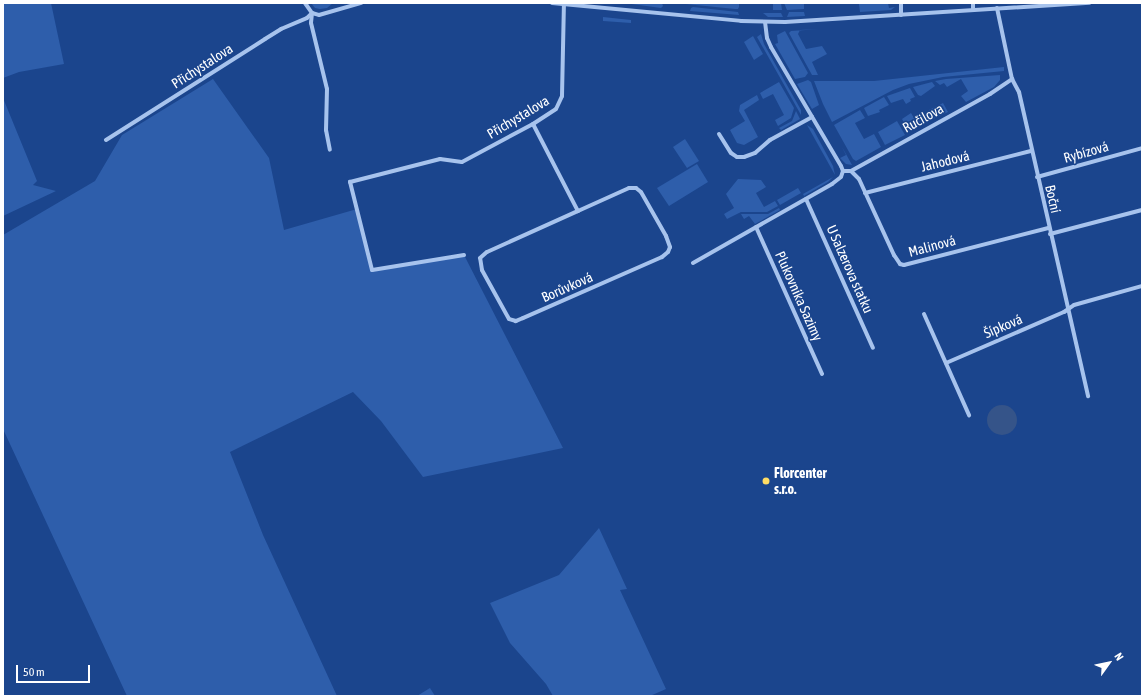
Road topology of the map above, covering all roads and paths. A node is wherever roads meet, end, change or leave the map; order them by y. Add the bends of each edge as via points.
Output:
1 (305, 3) edge
2 (361, 3) edge
3 (552, 3) edge
4 (616, 3) edge
5 (901, 3) edge
6 (973, 3) edge
7 (1089, 3) edge
8 (564, 4) junction
9 (1056, 4) edge
10 (997, 8) junction
11 (616, 9) junction
12 (973, 10) junction
13 (312, 13) junction
14 (901, 15) junction
15 (765, 22) junction
16 (1012, 79) junction
17 (812, 117) junction
18 (533, 124) junction
19 (719, 134) dead end
20 (106, 140) dead end
21 (1142, 148) edge
22 (330, 150) dead end
23 (1031, 151) junction
24 (843, 171) junction
25 (851, 171) junction
26 (1036, 177) junction
27 (865, 193) junction
28 (806, 199) junction
29 (1142, 210) edge
30 (578, 211) junction
31 (756, 227) junction
32 (1048, 228) junction
33 (1050, 234) junction
34 (464, 255) dead end
35 (693, 263) dead end
36 (1142, 286) edge
37 (1068, 309) junction
38 (924, 314) dead end
39 (873, 348) dead end
40 (946, 363) junction
41 (822, 374) dead end
42 (1088, 396) dead end
43 (969, 415) dead end

1 - 13 street
2 - 13 street, Přichystalova via 319,15
3 - 8 street
4 - 11 street
5 - 14 street
6 - 12 street
7 - 9 street
8 - 11 street
8 - 18 street, Přichystalova via 561,102 556,109
9 - 10 street
10 - 12 street
10 - 16 street, Boční
11 - 15 street
12 - 14 street
13 - 20 street, Přichystalova via 307,18 281,29
13 - 22 street via 311,23 327,89 326,130
14 - 15 street
15 - 17 street via 771,47
16 - 23 street, Boční via 1019,92
16 - 25 street, Ručilova via 990,94
17 - 19 street via 770,140 755,153 744,157 737,157 731,153
17 - 24 street
18 - 30 street
18 - 34 street, Přichystalova via 462,162 440,159 350,182 372,270
21 - 26 street, Rybízová
23 - 26 street, Boční
23 - 27 street, Jahodová
24 - 25 street
24 - 28 street via 841,177 832,184
25 - 27 street, Malinová via 859,179
26 - 32 street, Boční
27 - 32 street, Malinová via 894,256 904,265
28 - 31 street
28 - 39 street, U Salzerova statku
29 - 33 street
30 - 30 street, Borůvková via 629,188 636,188 641,192 666,236 670,245 669,250 662,257 561,302 518,320 509,319 482,270 480,258 487,252
31 - 35 street
31 - 41 street, Plukovníka Sazimy
32 - 33 street, Boční
33 - 37 street, Boční
36 - 37 street, Šípková via 1074,305
37 - 40 street, Šípková
37 - 42 street, Boční
38 - 40 street
40 - 43 street

